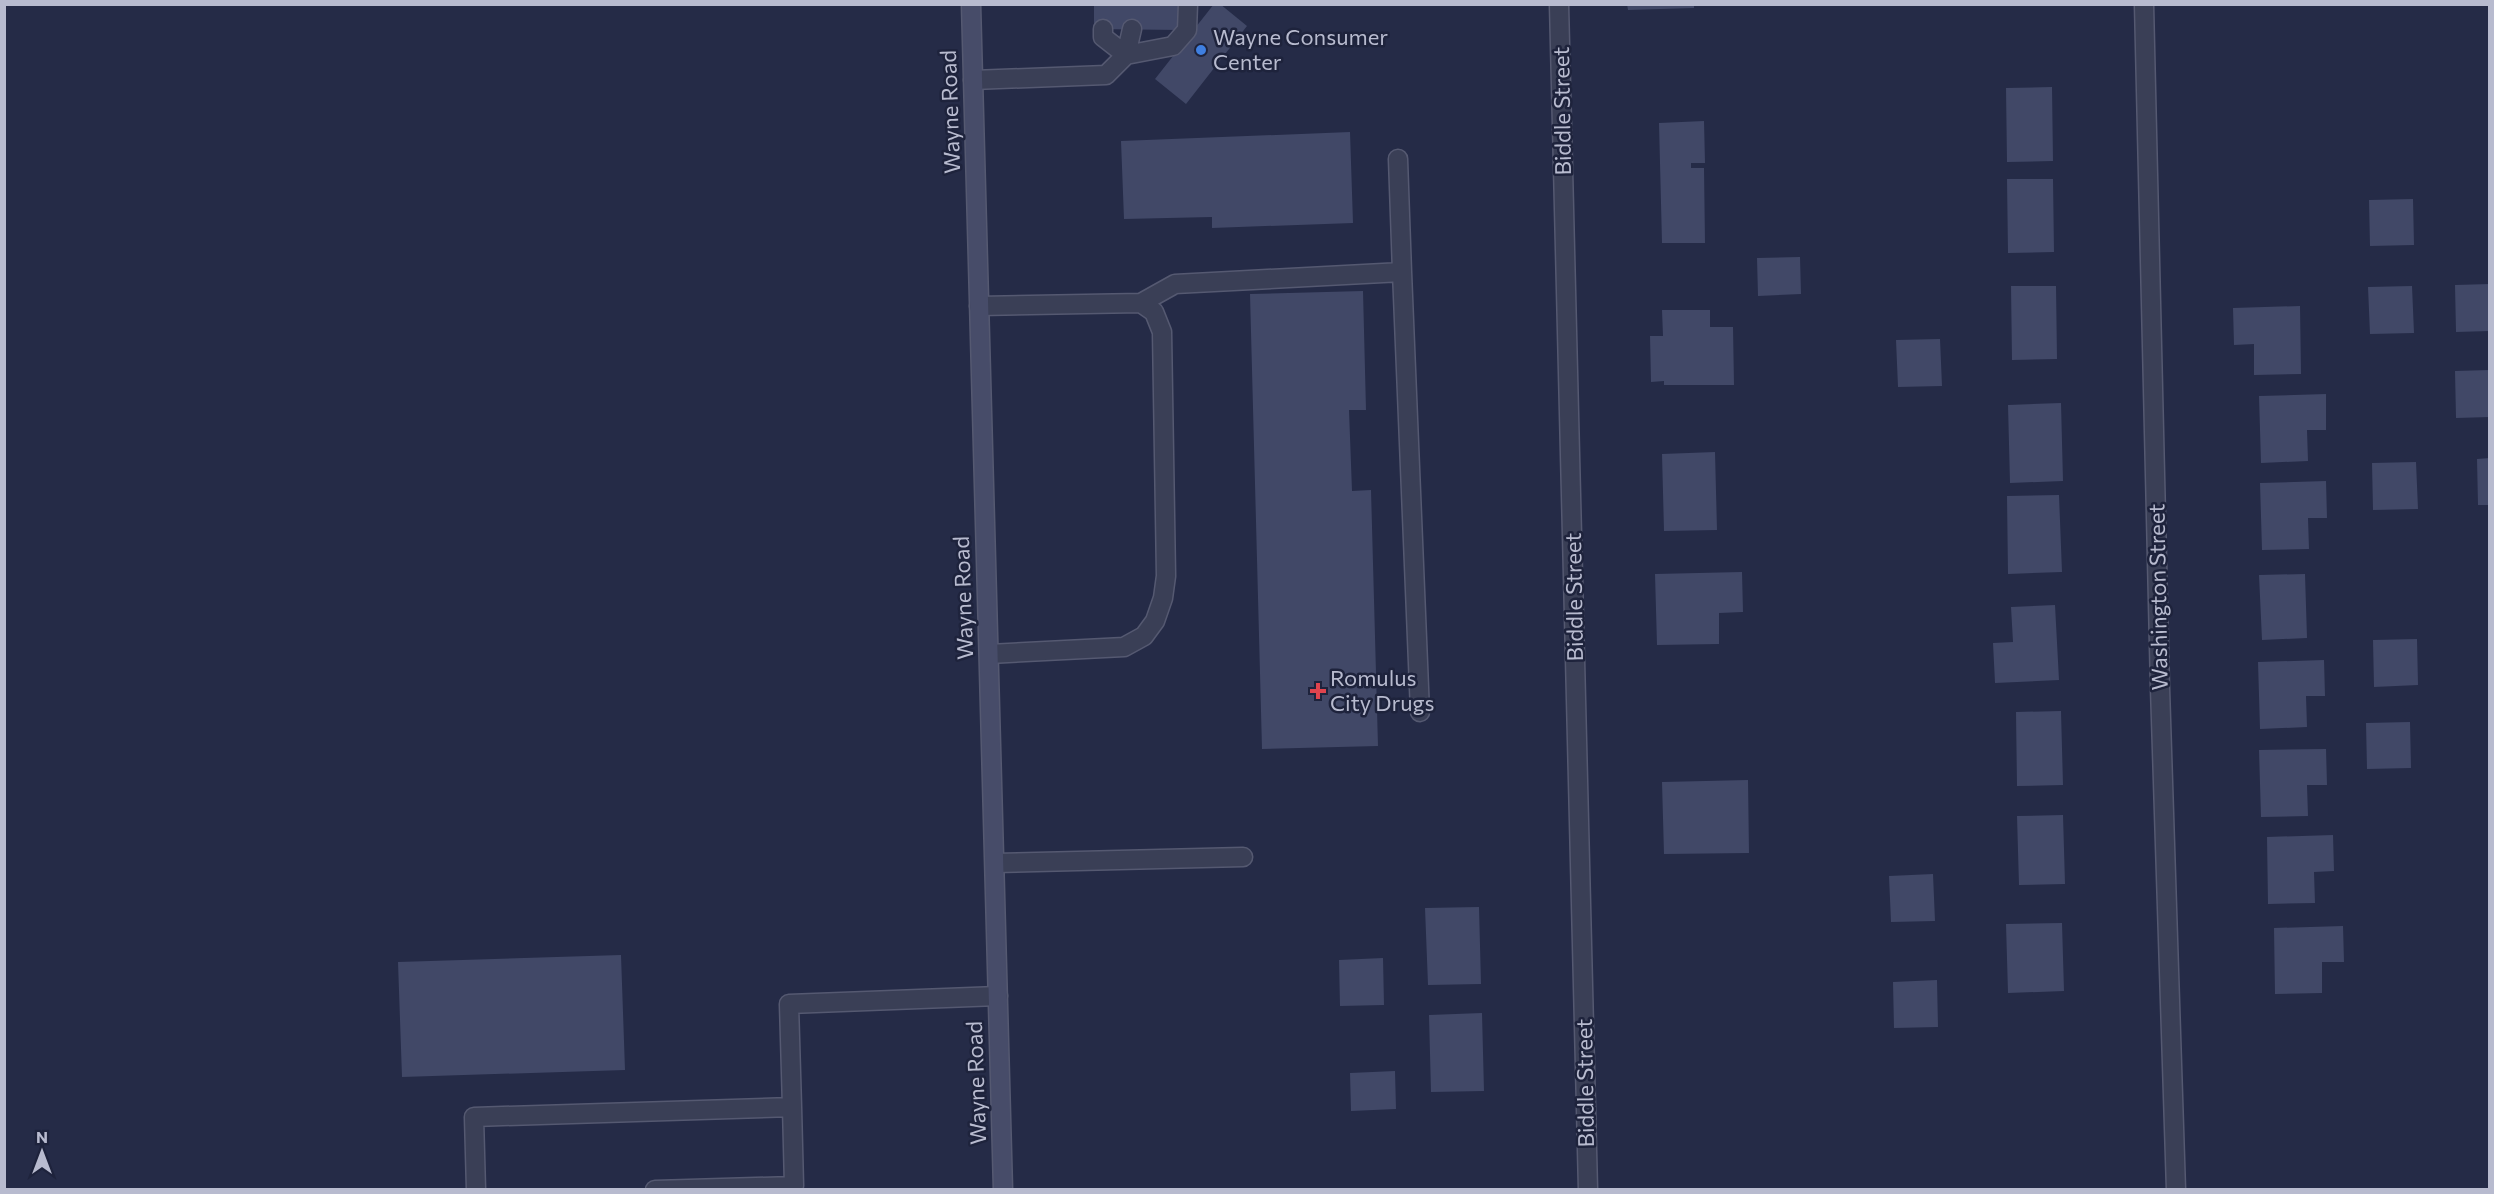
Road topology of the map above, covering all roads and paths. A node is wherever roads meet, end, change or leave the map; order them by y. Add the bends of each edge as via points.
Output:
1 (971, 4) edge
2 (1188, 4) edge
3 (1559, 4) edge
4 (2144, 4) edge
5 (1103, 29) dead end
6 (1132, 29) dead end
7 (1126, 55) junction
8 (973, 80) junction
9 (1398, 159) dead end
10 (1402, 272) junction
11 (1141, 303) junction
12 (979, 306) junction
13 (989, 654) junction
14 (1419, 712) dead end
15 (1244, 857) dead end
16 (994, 863) junction
17 (998, 996) junction
18 (792, 1107) junction
19 (476, 1190) edge
20 (655, 1190) edge
21 (1003, 1190) edge
22 (1588, 1190) edge
23 (2176, 1190) edge

1 - 8 main road, Wayne Road
2 - 7 street via 1187,30 1173,46
3 - 22 street, Biddle Street
4 - 23 street, Washington Street
5 - 7 street via 1103,37
6 - 7 street
7 - 8 street via 1106,75
8 - 12 main road, Wayne Road
9 - 10 street
10 - 11 street via 1175,284
10 - 14 street
11 - 12 street
11 - 13 street via 1154,312 1162,332 1166,576 1155,621 1144,636 1124,647
12 - 13 main road, Wayne Road
13 - 16 main road, Wayne Road
15 - 16 street
16 - 17 main road, Wayne Road
17 - 18 street via 789,1004
17 - 21 main road, Wayne Road
18 - 19 street via 474,1117
18 - 20 street via 794,1186

